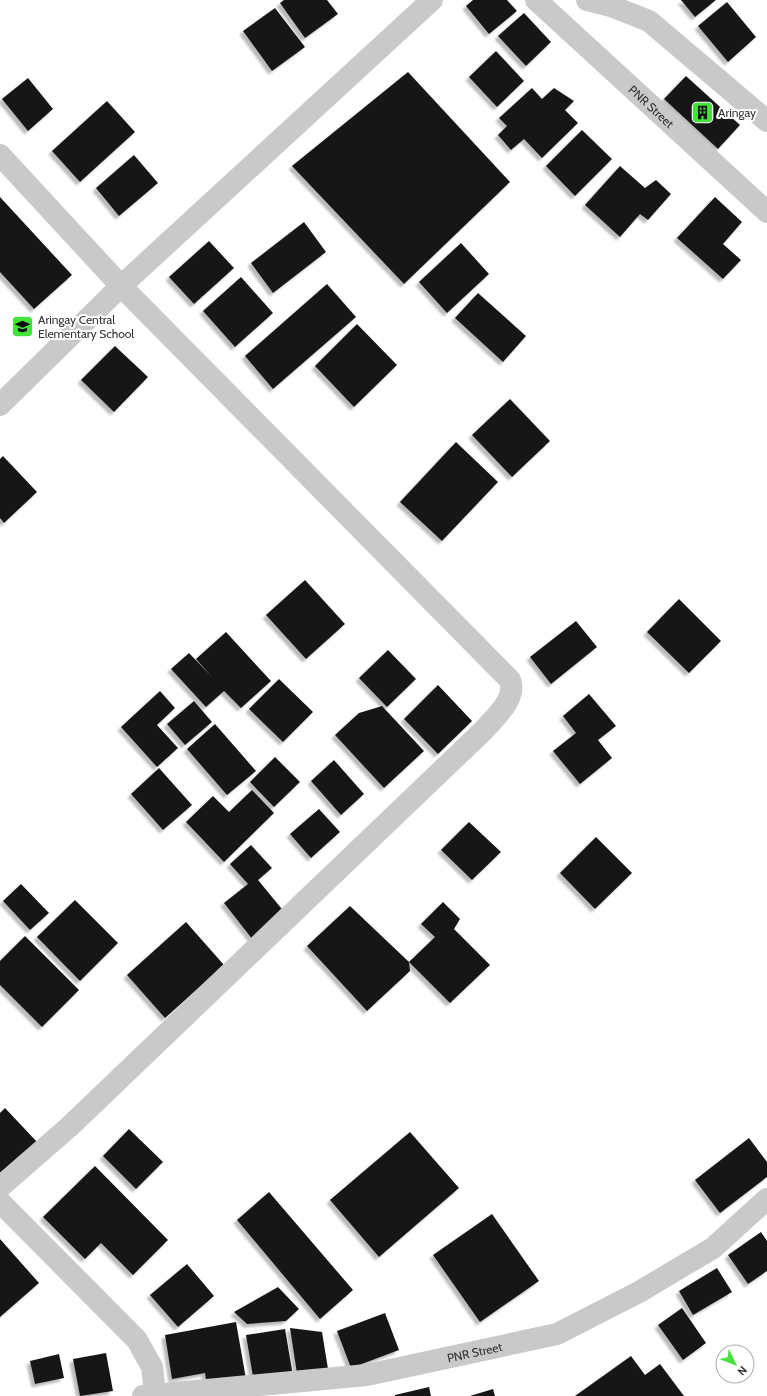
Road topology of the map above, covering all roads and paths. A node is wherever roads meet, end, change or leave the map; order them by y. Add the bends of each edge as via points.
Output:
1 (432, 0) edge
2 (536, 0) edge
3 (587, 0) edge
4 (767, 121) edge
5 (0, 155) edge
6 (767, 212) edge
7 (121, 286) junction
8 (0, 405) edge
9 (0, 1187) edge
10 (767, 1198) edge
11 (0, 1202) edge
12 (149, 1395) edge

1 - 7 street
2 - 6 street, PNR Street
3 - 4 street via 611,6 649,21
5 - 7 street
7 - 8 street
7 - 9 street via 510,680 512,685 504,708 484,730 69,1127
10 - 12 street, PNR Street via 713,1248 639,1292 558,1334 367,1375
11 - 12 street via 137,1340 152,1367

